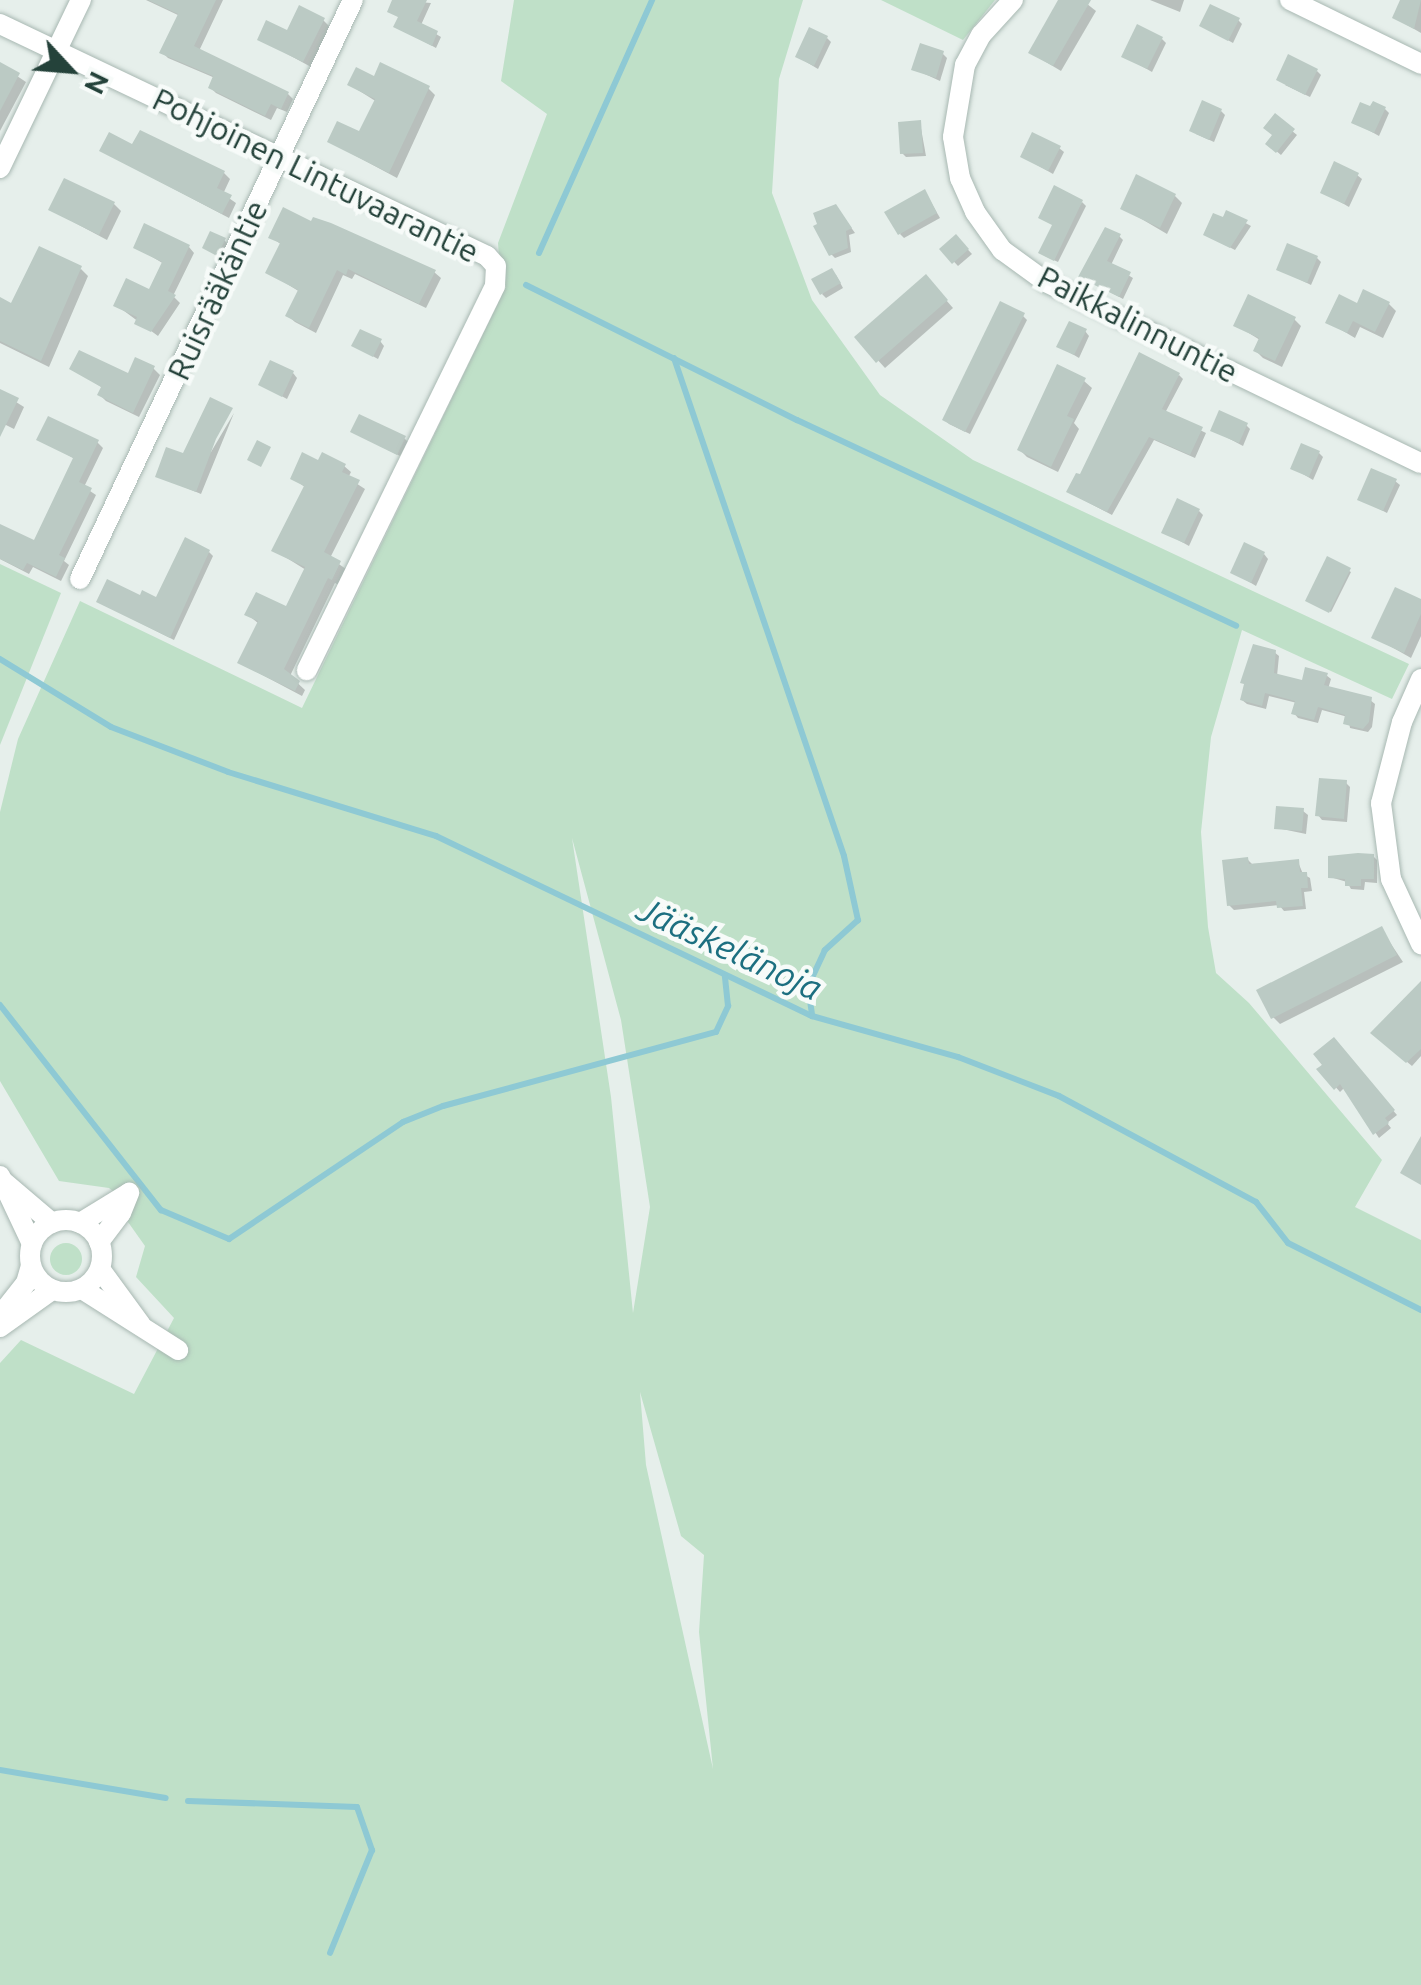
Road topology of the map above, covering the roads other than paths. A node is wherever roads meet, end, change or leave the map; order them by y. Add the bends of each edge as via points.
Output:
1 (81, 0) edge
2 (353, 0) edge
3 (1013, 0) edge
4 (1290, 0) edge
5 (0, 24) edge
6 (56, 50) junction
7 (1421, 64) edge
8 (280, 158) junction
9 (0, 168) edge
10 (1421, 463) edge
11 (80, 579) dead end
12 (307, 670) dead end
13 (1421, 679) edge
14 (1421, 944) edge
15 (2, 1179) edge
16 (52, 1223) junction
17 (80, 1223) junction
18 (99, 1242) junction
19 (32, 1244) junction
20 (31, 1266) junction
21 (100, 1268) junction
22 (82, 1289) junction
23 (52, 1290) junction
24 (0, 1316) edge
25 (140, 1324) junction
26 (0, 1327) edge
27 (178, 1350) dead end

1 - 6 street
2 - 8 street, Ruisrääkäntie
3 - 10 street, Paikkalinnuntie via 965,64 953,137 960,178 1002,250 1046,282
4 - 7 street
5 - 6 street, Pohjoinen Lintuvaarantie
6 - 8 street, Pohjoinen Lintuvaarantie
6 - 9 street
8 - 11 street, Ruisrääkäntie
8 - 12 street, Pohjoinen Lintuvaarantie via 488,256 496,266 494,286
13 - 14 street via 1381,802 1391,878
15 - 16 street
15 - 19 street
16 - 17 street
16 - 19 street
17 - 18 street
17 - 18 street via 129,1192
18 - 21 street
19 - 20 street
20 - 23 street
20 - 24 street
21 - 22 street
21 - 25 street
22 - 23 street
22 - 25 street
23 - 26 street
25 - 27 street

